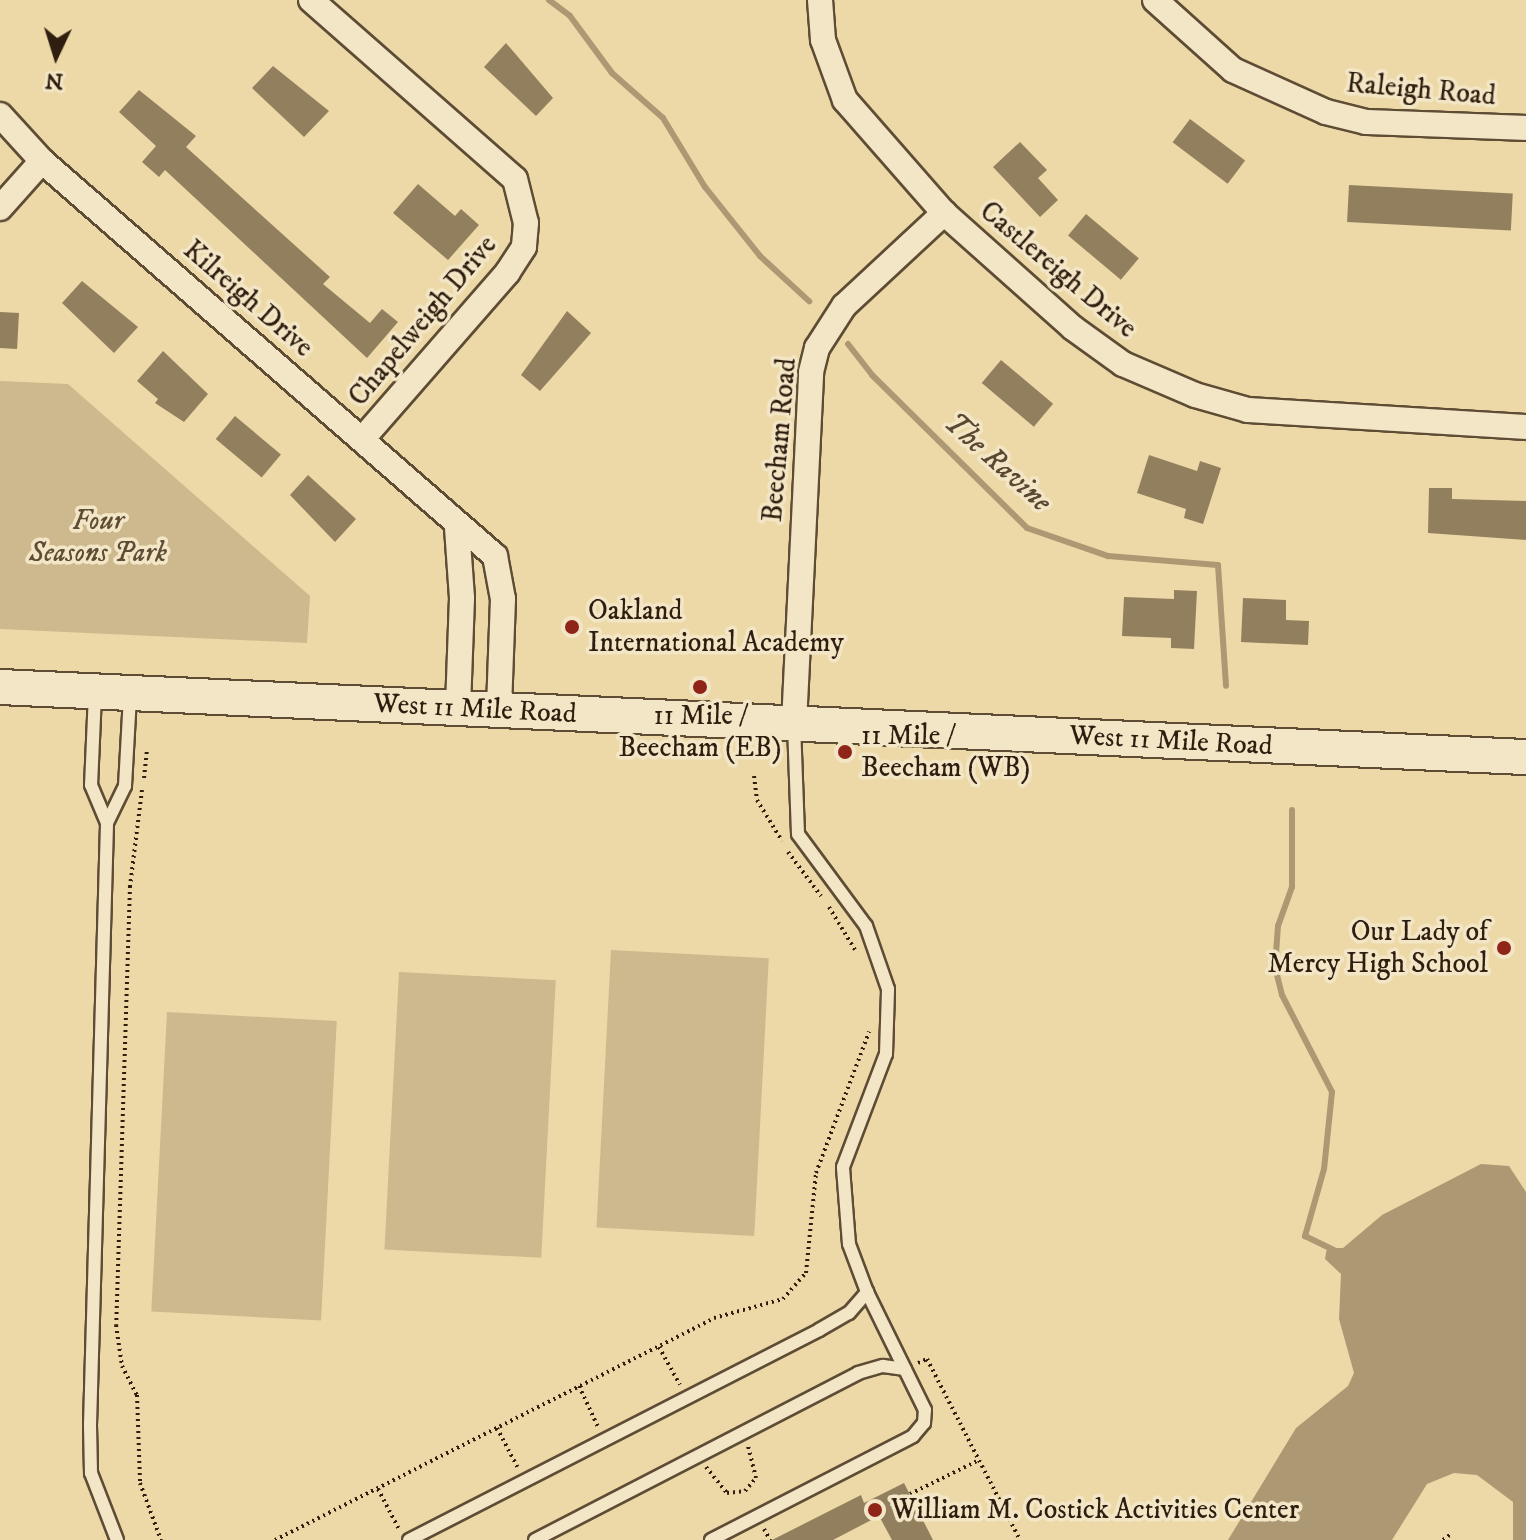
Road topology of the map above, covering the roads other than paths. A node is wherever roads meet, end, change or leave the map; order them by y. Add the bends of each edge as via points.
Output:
1 (311, 0) edge
2 (820, 0) edge
3 (1155, 0) edge
4 (0, 115) edge
5 (1526, 128) edge
6 (42, 161) junction
7 (0, 208) edge
8 (944, 213) junction
9 (1526, 427) edge
10 (364, 437) junction
11 (457, 528) junction
12 (0, 687) edge
13 (96, 692) junction
14 (130, 693) junction
15 (458, 709) junction
16 (499, 710) junction
17 (794, 724) junction
18 (1526, 757) edge
19 (107, 823) junction
20 (867, 1292) junction
21 (905, 1369) junction
22 (117, 1540) edge
23 (407, 1540) edge
24 (535, 1540) edge
25 (711, 1540) edge

1 - 10 street, Chapelweigh Drive via 515,179 526,223 524,247 508,272
2 - 8 street, Castlereigh Drive via 823,40 845,100
3 - 5 street, Raleigh Road via 1233,70 1326,112 1366,122
4 - 6 street, Kilreigh Drive
6 - 7 street
6 - 10 street, Kilreigh Drive
8 - 9 street, Castlereigh Drive via 1073,328 1123,364 1195,395 1303,417
8 - 17 street, Beecham Road via 844,306 817,348 811,372
10 - 11 street, Kilreigh Drive
11 - 15 street via 462,598
11 - 16 street, Kilreigh Drive via 495,556 503,599
12 - 13 street, West 11 Mile Road
13 - 14 street, West 11 Mile Road
13 - 19 lane via 91,785
14 - 15 street, West 11 Mile Road
14 - 19 lane via 125,786
15 - 16 street, West 11 Mile Road
16 - 17 street, West 11 Mile Road
17 - 18 street, West 11 Mile Road
17 - 20 lane via 798,834 866,926 888,989 886,1054 843,1167 849,1244
19 - 22 lane via 90,1425 91,1473
20 - 21 lane
20 - 23 lane via 849,1313
21 - 24 lane via 883,1366 858,1373
21 - 25 lane via 925,1410 913,1436

